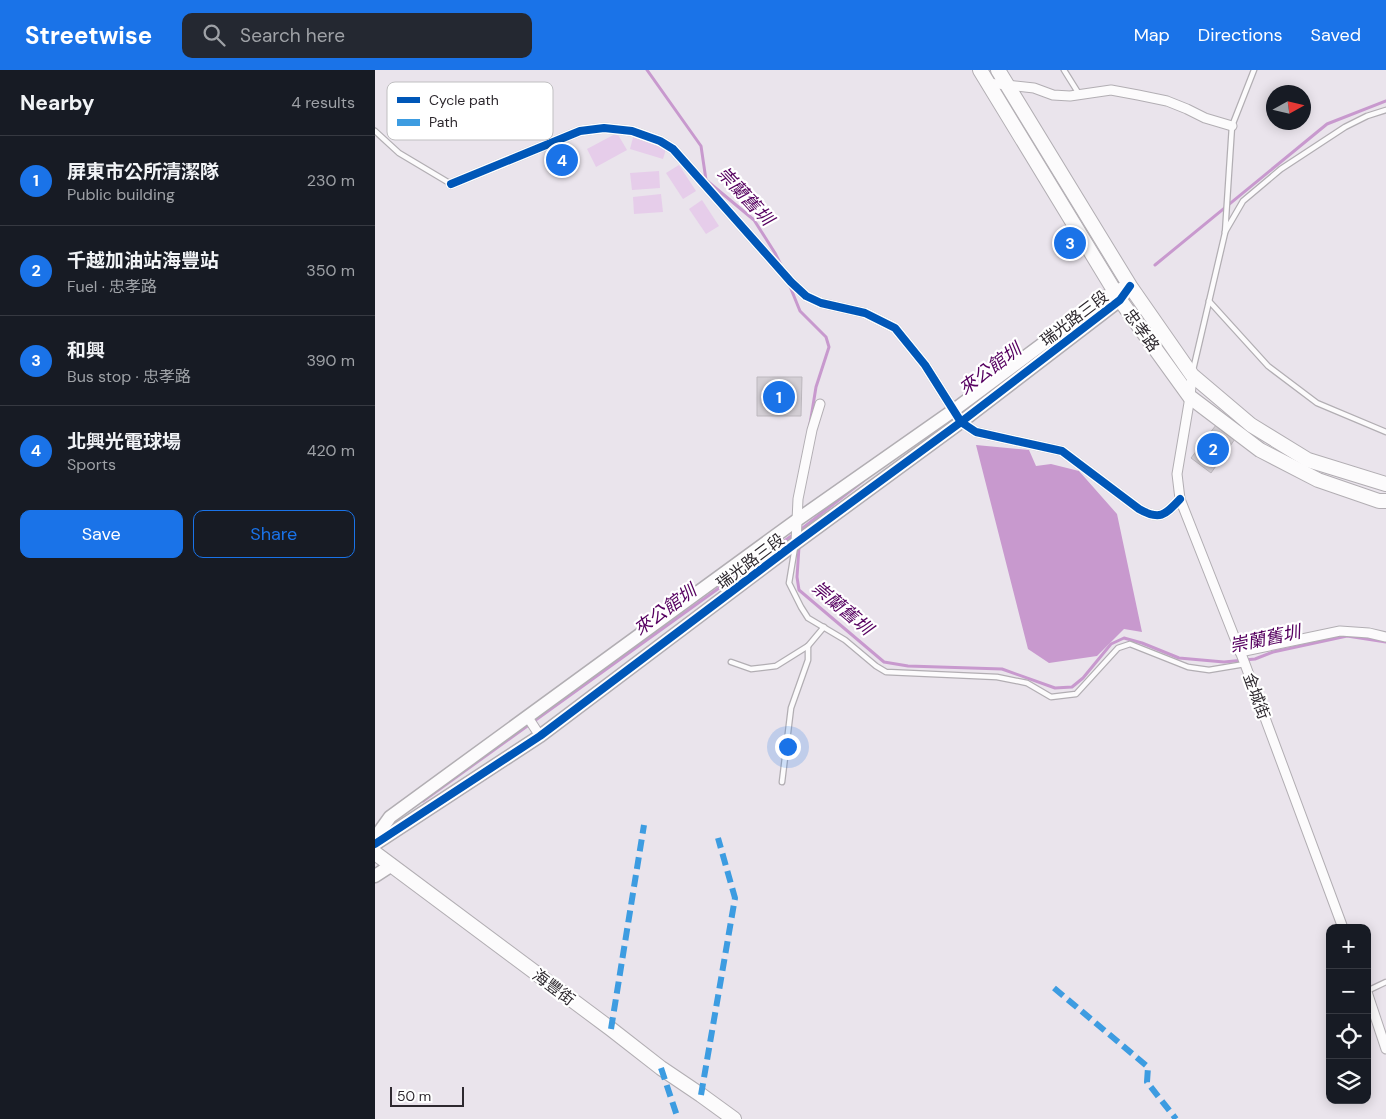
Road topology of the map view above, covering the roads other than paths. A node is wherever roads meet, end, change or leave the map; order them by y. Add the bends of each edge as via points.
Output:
1 (980, 70) edge
2 (998, 70) edge
3 (1064, 70) edge
4 (1254, 70) edge
5 (987, 83) junction
6 (1007, 84) junction
7 (1079, 95) junction
8 (1386, 110) edge
9 (1232, 126) junction
10 (375, 131) edge
11 (451, 184) joint
12 (1225, 233) junction
13 (1130, 286) junction
14 (1118, 296) junction
15 (1209, 301) junction
16 (1191, 375) junction
17 (1190, 397) junction
18 (820, 404) dead end
19 (954, 410) junction
20 (961, 422) junction
21 (1386, 432) edge
22 (1386, 484) edge
23 (1180, 499) junction
24 (1386, 501) edge
25 (797, 520) junction
26 (796, 544) junction
27 (824, 627) junction
28 (1386, 637) edge
29 (808, 646) junction
30 (1240, 652) junction
31 (731, 662) dead end
32 (1245, 664) junction
33 (527, 716) junction
34 (540, 736) junction
35 (781, 782) dead end
36 (375, 838) edge
37 (375, 844) edge
38 (375, 853) edge
39 (392, 866) junction
40 (375, 876) edge
41 (1342, 924) edge
42 (1386, 982) edge
43 (1371, 989) edge
44 (1371, 1003) edge
45 (1386, 1049) edge
46 (734, 1119) edge

1 - 5 main road, 忠孝路
2 - 6 main road, 忠孝路
3 - 7 lane
4 - 9 lane
5 - 6 street
5 - 14 main road, 忠孝路
6 - 7 street via 1053,94
6 - 13 main road, 忠孝路
7 - 9 street via 1111,90 1138,95 1167,101
8 - 12 lane via 1345,127 1281,169 1243,201
9 - 12 lane
10 - 11 lane via 399,152
11 - 19 street via 579,131 604,128 633,131 660,141 673,149 806,296 865,313 895,328 925,365
12 - 15 lane
13 - 14 street, 瑞光路三段
13 - 16 main road, 忠孝路
14 - 17 main road, 忠孝路
14 - 19 street, 瑞光路三段
14 - 20 street, 瑞光路三段
15 - 16 lane
15 - 21 lane via 1268,366 1310,398
16 - 17 street, 金城街
16 - 22 main road, 忠孝路 via 1251,426 1308,460
17 - 23 street, 金城街 via 1177,474
17 - 24 main road, 忠孝路 via 1260,450 1319,480
18 - 25 street via 798,499
19 - 20 street
19 - 25 street, 瑞光路三段
20 - 23 street via 976,432 1062,451 1150,515 1168,512
20 - 26 street, 瑞光路三段
23 - 30 street, 金城街
25 - 26 street
25 - 33 street, 瑞光路三段
26 - 27 lane via 789,583 809,618
26 - 34 street, 瑞光路三段
27 - 29 lane
27 - 32 lane via 886,672 997,677 1027,683 1051,697 1076,694 1118,648 1130,644 1188,667 1209,670
28 - 30 street via 1340,631
29 - 31 lane via 776,666 751,669
29 - 35 lane via 808,660 791,708
30 - 32 street, 金城街
32 - 41 street, 金城街
33 - 34 street
33 - 36 street, 瑞光路三段 via 390,817
34 - 37 street, 瑞光路三段
38 - 39 main road, 海豐街
39 - 40 street
39 - 46 main road, 海豐街
42 - 43 lane
44 - 45 street

